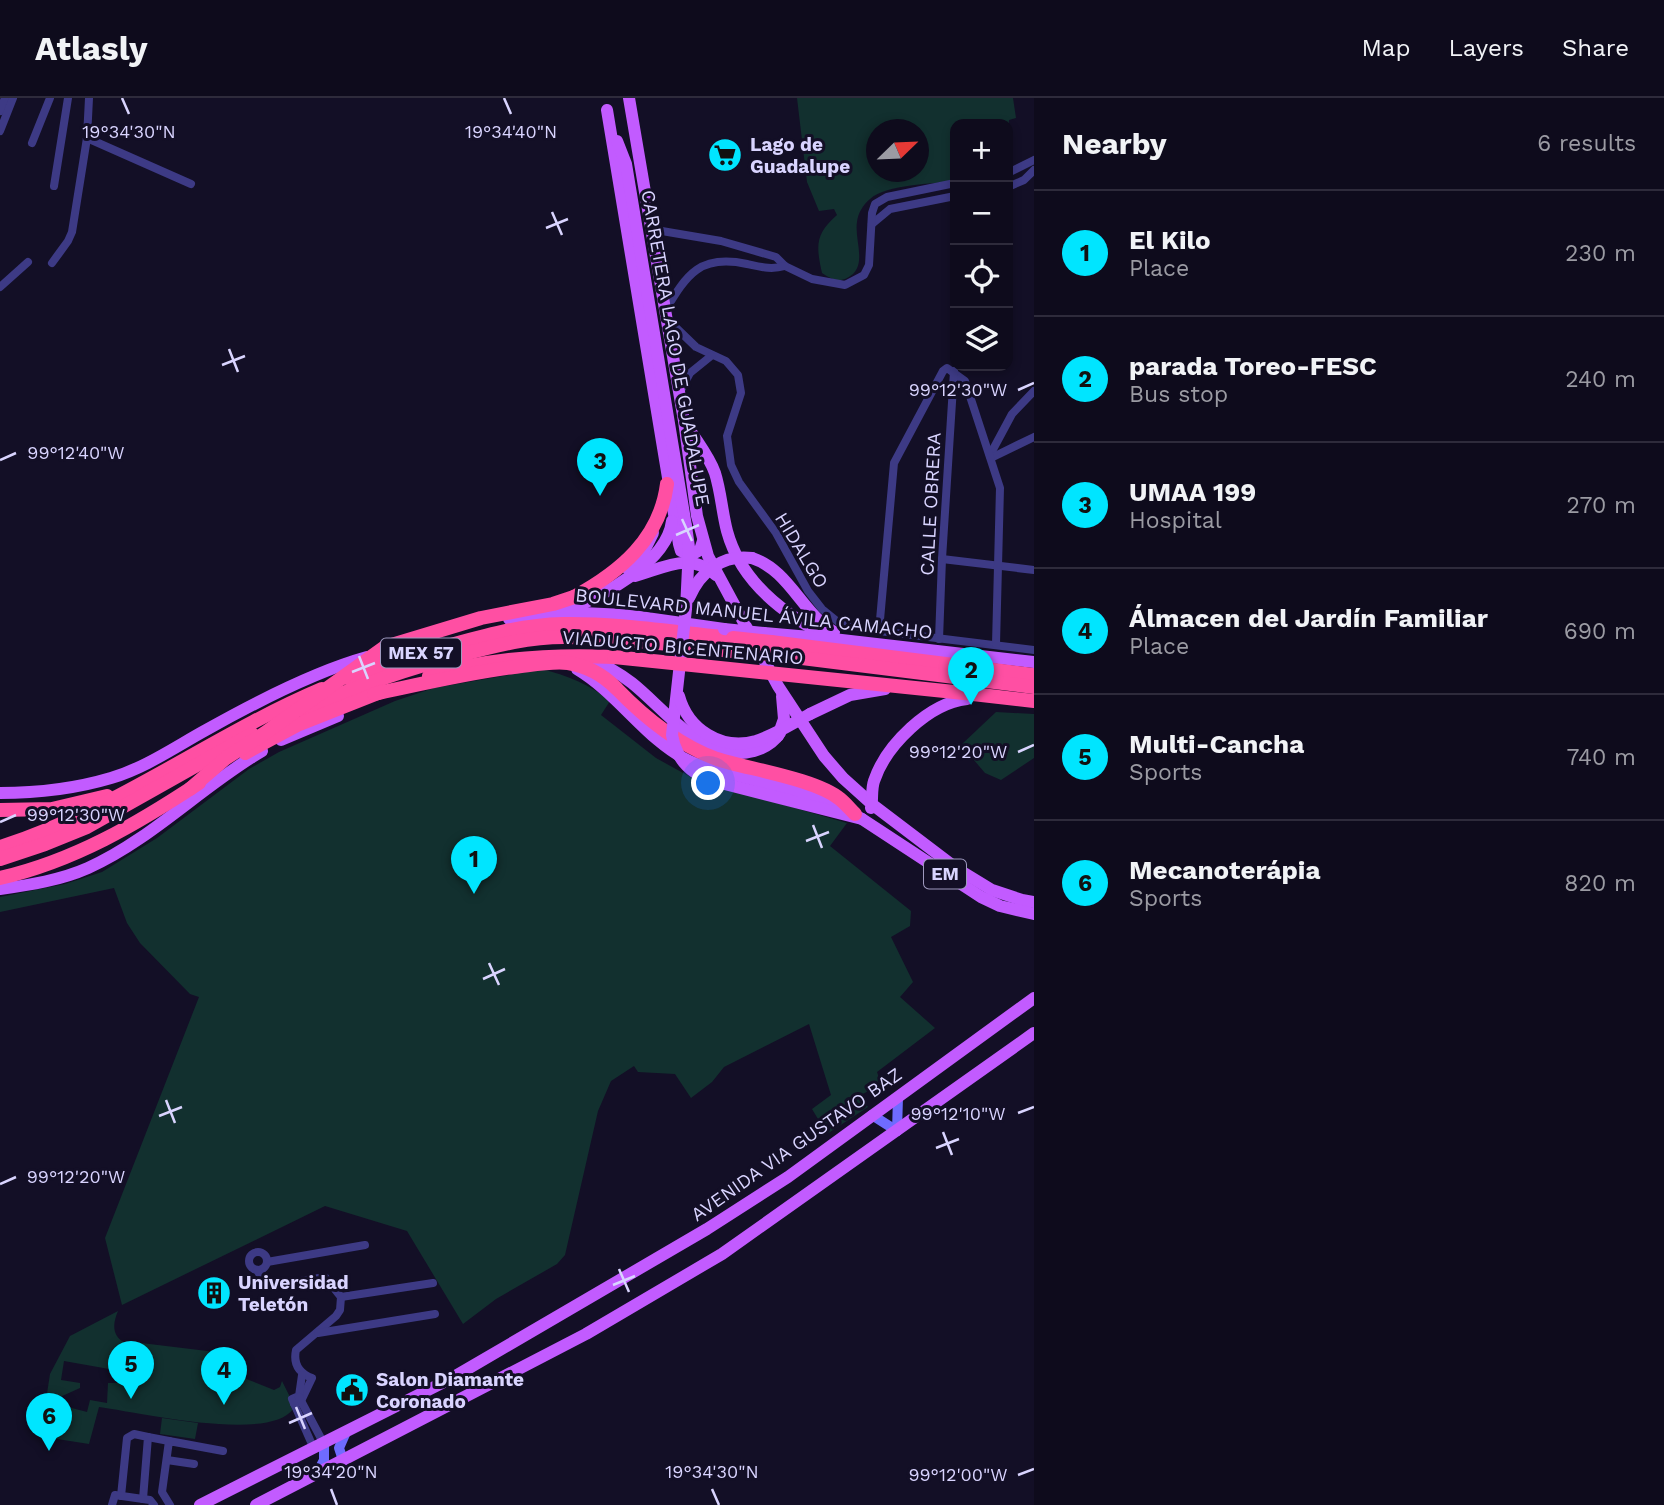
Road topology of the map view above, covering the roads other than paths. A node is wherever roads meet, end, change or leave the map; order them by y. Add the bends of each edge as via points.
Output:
1 (5, 98) edge
2 (13, 98) edge
3 (50, 98) edge
4 (68, 98) edge
5 (89, 98) edge
6 (629, 98) edge
7 (606, 104) edge
8 (0, 111) edge
9 (1, 131) edge
10 (87, 138) junction
11 (32, 143) dead end
12 (1034, 160) edge
13 (1013, 170) edge
14 (1034, 170) edge
15 (191, 184) dead end
16 (950, 184) edge
17 (1013, 185) edge
18 (54, 186) dead end
19 (950, 197) edge
20 (872, 224) junction
21 (650, 229) junction
22 (28, 262) dead end
23 (52, 263) dead end
24 (785, 266) junction
25 (0, 287) edge
26 (666, 315) junction
27 (711, 356) junction
28 (950, 369) edge
29 (954, 371) joint
30 (1034, 391) edge
31 (679, 395) junction
32 (684, 421) junction
33 (1034, 437) edge
34 (990, 456) junction
35 (667, 484) junction
36 (672, 511) junction
37 (655, 527) junction
38 (703, 541) junction
39 (942, 559) junction
40 (636, 561) junction
41 (998, 565) junction
42 (1034, 570) edge
43 (609, 574) junction
44 (625, 579) junction
45 (722, 583) junction
46 (569, 606) junction
47 (686, 609) junction
48 (879, 631) junction
49 (729, 634) junction
50 (833, 639) junction
51 (939, 639) junction
52 (853, 641) junction
53 (771, 643) junction
54 (996, 644) junction
55 (1034, 650) edge
56 (553, 659) junction
57 (590, 659) junction
58 (1034, 663) edge
59 (1034, 675) edge
60 (784, 683) junction
61 (1034, 687) edge
62 (678, 689) junction
63 (885, 689) junction
64 (374, 694) junction
65 (966, 696) junction
66 (1034, 701) edge
67 (1034, 708) edge
68 (780, 733) junction
69 (736, 764) junction
70 (136, 788) junction
71 (190, 789) junction
72 (0, 793) edge
73 (873, 805) junction
74 (0, 810) edge
75 (858, 817) junction
76 (0, 847) edge
77 (0, 859) edge
78 (0, 878) edge
79 (0, 889) edge
80 (1002, 901) junction
81 (1025, 905) edge
82 (1034, 914) edge
83 (1034, 999) edge
84 (1034, 1032) edge
85 (898, 1097) junction
86 (872, 1115) junction
87 (897, 1131) junction
88 (365, 1245) dead end
89 (267, 1262) junction
90 (257, 1270) junction
91 (433, 1283) dead end
92 (341, 1297) junction
93 (435, 1314) dead end
94 (315, 1333) junction
95 (302, 1375) junction
96 (298, 1400) junction
97 (346, 1432) junction
98 (148, 1437) junction
99 (169, 1441) junction
100 (319, 1446) junction
101 (223, 1451) dead end
102 (167, 1460) junction
103 (343, 1460) junction
104 (194, 1465) dead end
105 (316, 1475) junction
106 (121, 1496) junction
107 (143, 1499) junction
108 (112, 1505) edge
109 (155, 1505) edge
110 (170, 1505) edge
111 (200, 1505) edge
112 (256, 1505) edge

1 - 8 street
2 - 9 street
3 - 11 street
4 - 18 street
5 - 10 street
6 - 21 main road, CARRETERA LAGO DE GUADALUPE
7 - 35 main road
7 - 47 main road, CARRETERA LAGO DE GUADALUPE, bridge via 626,164 686,526
10 - 15 street
10 - 23 street via 72,232
12 - 13 street
14 - 17 street
16 - 20 street via 880,200
19 - 20 street via 890,209
20 - 24 street via 869,265 856,281 832,285
21 - 24 street via 721,241 776,257
21 - 26 main road, CARRETERA LAGO DE GUADALUPE
22 - 25 street
24 - 26 street via 772,270 729,260 704,264 680,287
26 - 27 street, HIDALGO
26 - 31 main road, CARRETERA LAGO DE GUADALUPE
27 - 31 street via 690,373
27 - 48 street, HIDALGO via 734,367 741,383 727,446 739,482 822,609 838,622
28 - 48 street via 943,371 894,463
29 - 34 street via 965,381
29 - 39 street, CALLE OBRERA
30 - 34 street via 1012,414
31 - 32 main road, CARRETERA LAGO DE GUADALUPE
32 - 38 main road, CARRETERA LAGO DE GUADALUPE
32 - 50 main road via 712,466 730,541 744,569 786,612
33 - 34 street
34 - 41 street via 1001,495
35 - 36 main road
35 - 37 highway
36 - 38 main road via 681,551 695,554
36 - 44 main road via 670,531 661,550
37 - 40 main road
37 - 43 highway
38 - 45 main road, CARRETERA LAGO DE GUADALUPE
39 - 41 street
39 - 51 street, CALLE OBRERA
40 - 43 highway
40 - 46 main road
41 - 42 street
41 - 54 street
43 - 46 highway
44 - 45 main road via 687,562 710,569
44 - 46 main road
45 - 60 main road, CARRETERA LAGO DE GUADALUPE
46 - 49 main road, BOULEVARD MANUEL ÁVILA CAMACHO
46 - 71 highway, bridge via 553,604 481,618 386,647 226,758
46 - 72 main road, BOULEVARD MANUEL ÁVILA CAMACHO via 355,660 246,708 112,778 38,793
47 - 52 main road, bridge via 694,587 710,569 726,560 752,558 777,573 822,624
47 - 62 main road, CARRETERA LAGO DE GUADALUPE, bridge
48 - 51 street, HIDALGO
49 - 53 highway, MEX 57, bridge
49 - 70 highway, BOULEVARD MANUEL ÁVILA CAMACHO / MEX 57 via 563,624 499,631 361,672 311,693
50 - 52 main road, BOULEVARD MANUEL ÁVILA CAMACHO
50 - 53 main road, BOULEVARD MANUEL ÁVILA CAMACHO
51 - 54 street, HIDALGO
52 - 58 main road, BOULEVARD MANUEL ÁVILA CAMACHO
53 - 59 highway, MEX 57
53 - 61 highway, MEX 57
53 - 77 highway, BOULEVARD MANUEL ÁVILA CAMACHO / MEX 57, bridge via 741,652 562,637 503,644 414,667 255,732 87,827
54 - 55 street, HIDALGO
56 - 57 main road
56 - 75 main road via 594,680 684,758 825,800
56 - 79 main road via 463,672 393,693 272,745 88,868
57 - 60 main road, bridge via 745,674
57 - 68 main road via 624,677 712,748 750,752 771,743
60 - 63 main road
60 - 68 main road
60 - 73 main road, CARRETERA LAGO DE GUADALUPE via 824,756
62 - 63 main road, bridge via 681,704 694,724 727,743 760,740 850,695
62 - 75 main road, CARRETERA LAGO DE GUADALUPE, bridge via 675,748 692,772
63 - 65 main road
64 - 65 highway, VIADUCTO BICENTENARIO, bridge via 481,664 572,655 715,666
64 - 69 highway, bridge via 479,673 569,663 601,676 677,739
64 - 71 highway, VIADUCTO BICENTENARIO, bridge via 274,737
65 - 66 highway, VIADUCTO BICENTENARIO
65 - 67 main road
65 - 73 main road via 933,710 900,740 876,778
68 - 69 main road via 763,754
69 - 75 highway via 814,786 839,799
70 - 74 highway, MEX 57 via 52,809
70 - 76 highway, BOULEVARD MANUEL ÁVILA CAMACHO / MEX 57 via 66,823
71 - 78 highway, VIADUCTO BICENTENARIO via 113,836 61,860
73 - 75 main road
73 - 80 main road, CARRETERA LAGO DE GUADALUPE / EM
75 - 80 main road, CARRETERA LAGO DE GUADALUPE / EM via 981,897
80 - 81 main road, CARRETERA LAGO DE GUADALUPE / EM
81 - 82 main road, CARRETERA LAGO DE GUADALUPE / EM
83 - 85 main road, AVENIDA VIA GUSTAVO BAZ
84 - 87 main road
85 - 86 main road, AVENIDA VIA GUSTAVO BAZ
85 - 87 main road
86 - 87 main road
86 - 97 main road, AVENIDA VIA GUSTAVO BAZ via 707,1229 452,1378
87 - 103 main road via 711,1261 586,1334
88 - 89 street
89 - 90 street
89 - 90 street via 262,1254 253,1254 249,1263
90 - 92 street via 270,1286 325,1277
91 - 92 street
92 - 94 street via 336,1317
93 - 94 street
94 - 95 street via 296,1350
95 - 96 street
95 - 96 street via 312,1378
96 - 100 street
97 - 100 main road, AVENIDA VIA GUSTAVO BAZ
97 - 103 main road via 339,1448
98 - 99 street
98 - 106 street via 134,1434 127,1438
98 - 107 street
99 - 101 street
99 - 102 street
100 - 105 main road via 324,1460
100 - 111 main road, AVENIDA VIA GUSTAVO BAZ
102 - 104 street
102 - 110 street via 162,1492
103 - 105 main road
105 - 112 main road
106 - 107 street
106 - 108 street via 114,1495
107 - 109 street

